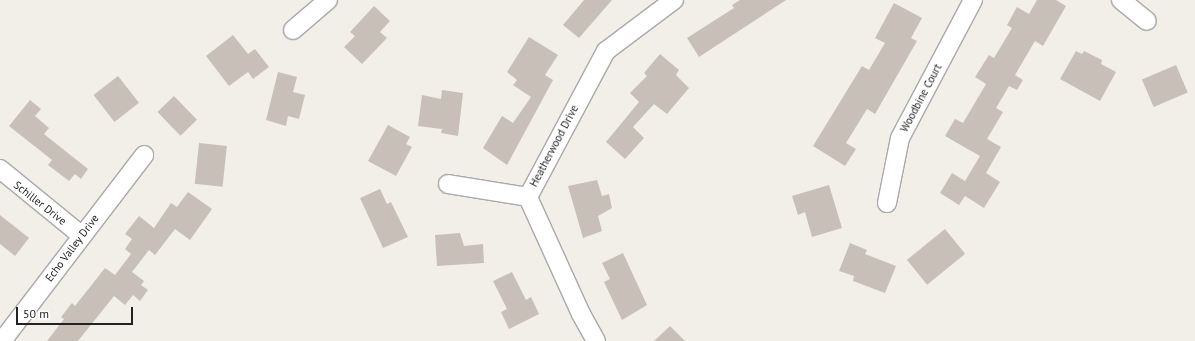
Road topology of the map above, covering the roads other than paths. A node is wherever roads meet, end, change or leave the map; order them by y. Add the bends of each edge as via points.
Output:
1 (328, 0) edge
2 (674, 0) edge
3 (973, 0) edge
4 (1121, 0) edge
5 (1147, 21) dead end
6 (293, 30) dead end
7 (144, 155) dead end
8 (0, 169) edge
9 (448, 184) dead end
10 (528, 196) junction
11 (887, 203) dead end
12 (81, 235) junction
13 (2, 341) edge
14 (596, 341) edge

1 - 6 street
2 - 10 street, Heatherwood Drive via 606,51
3 - 11 street, Woodbine Court via 900,138
4 - 5 street
7 - 12 street, Echo Valley Drive
8 - 12 street, Schiller Drive
9 - 10 street
10 - 14 street, Heatherwood Drive via 581,314
12 - 13 street, Echo Valley Drive

